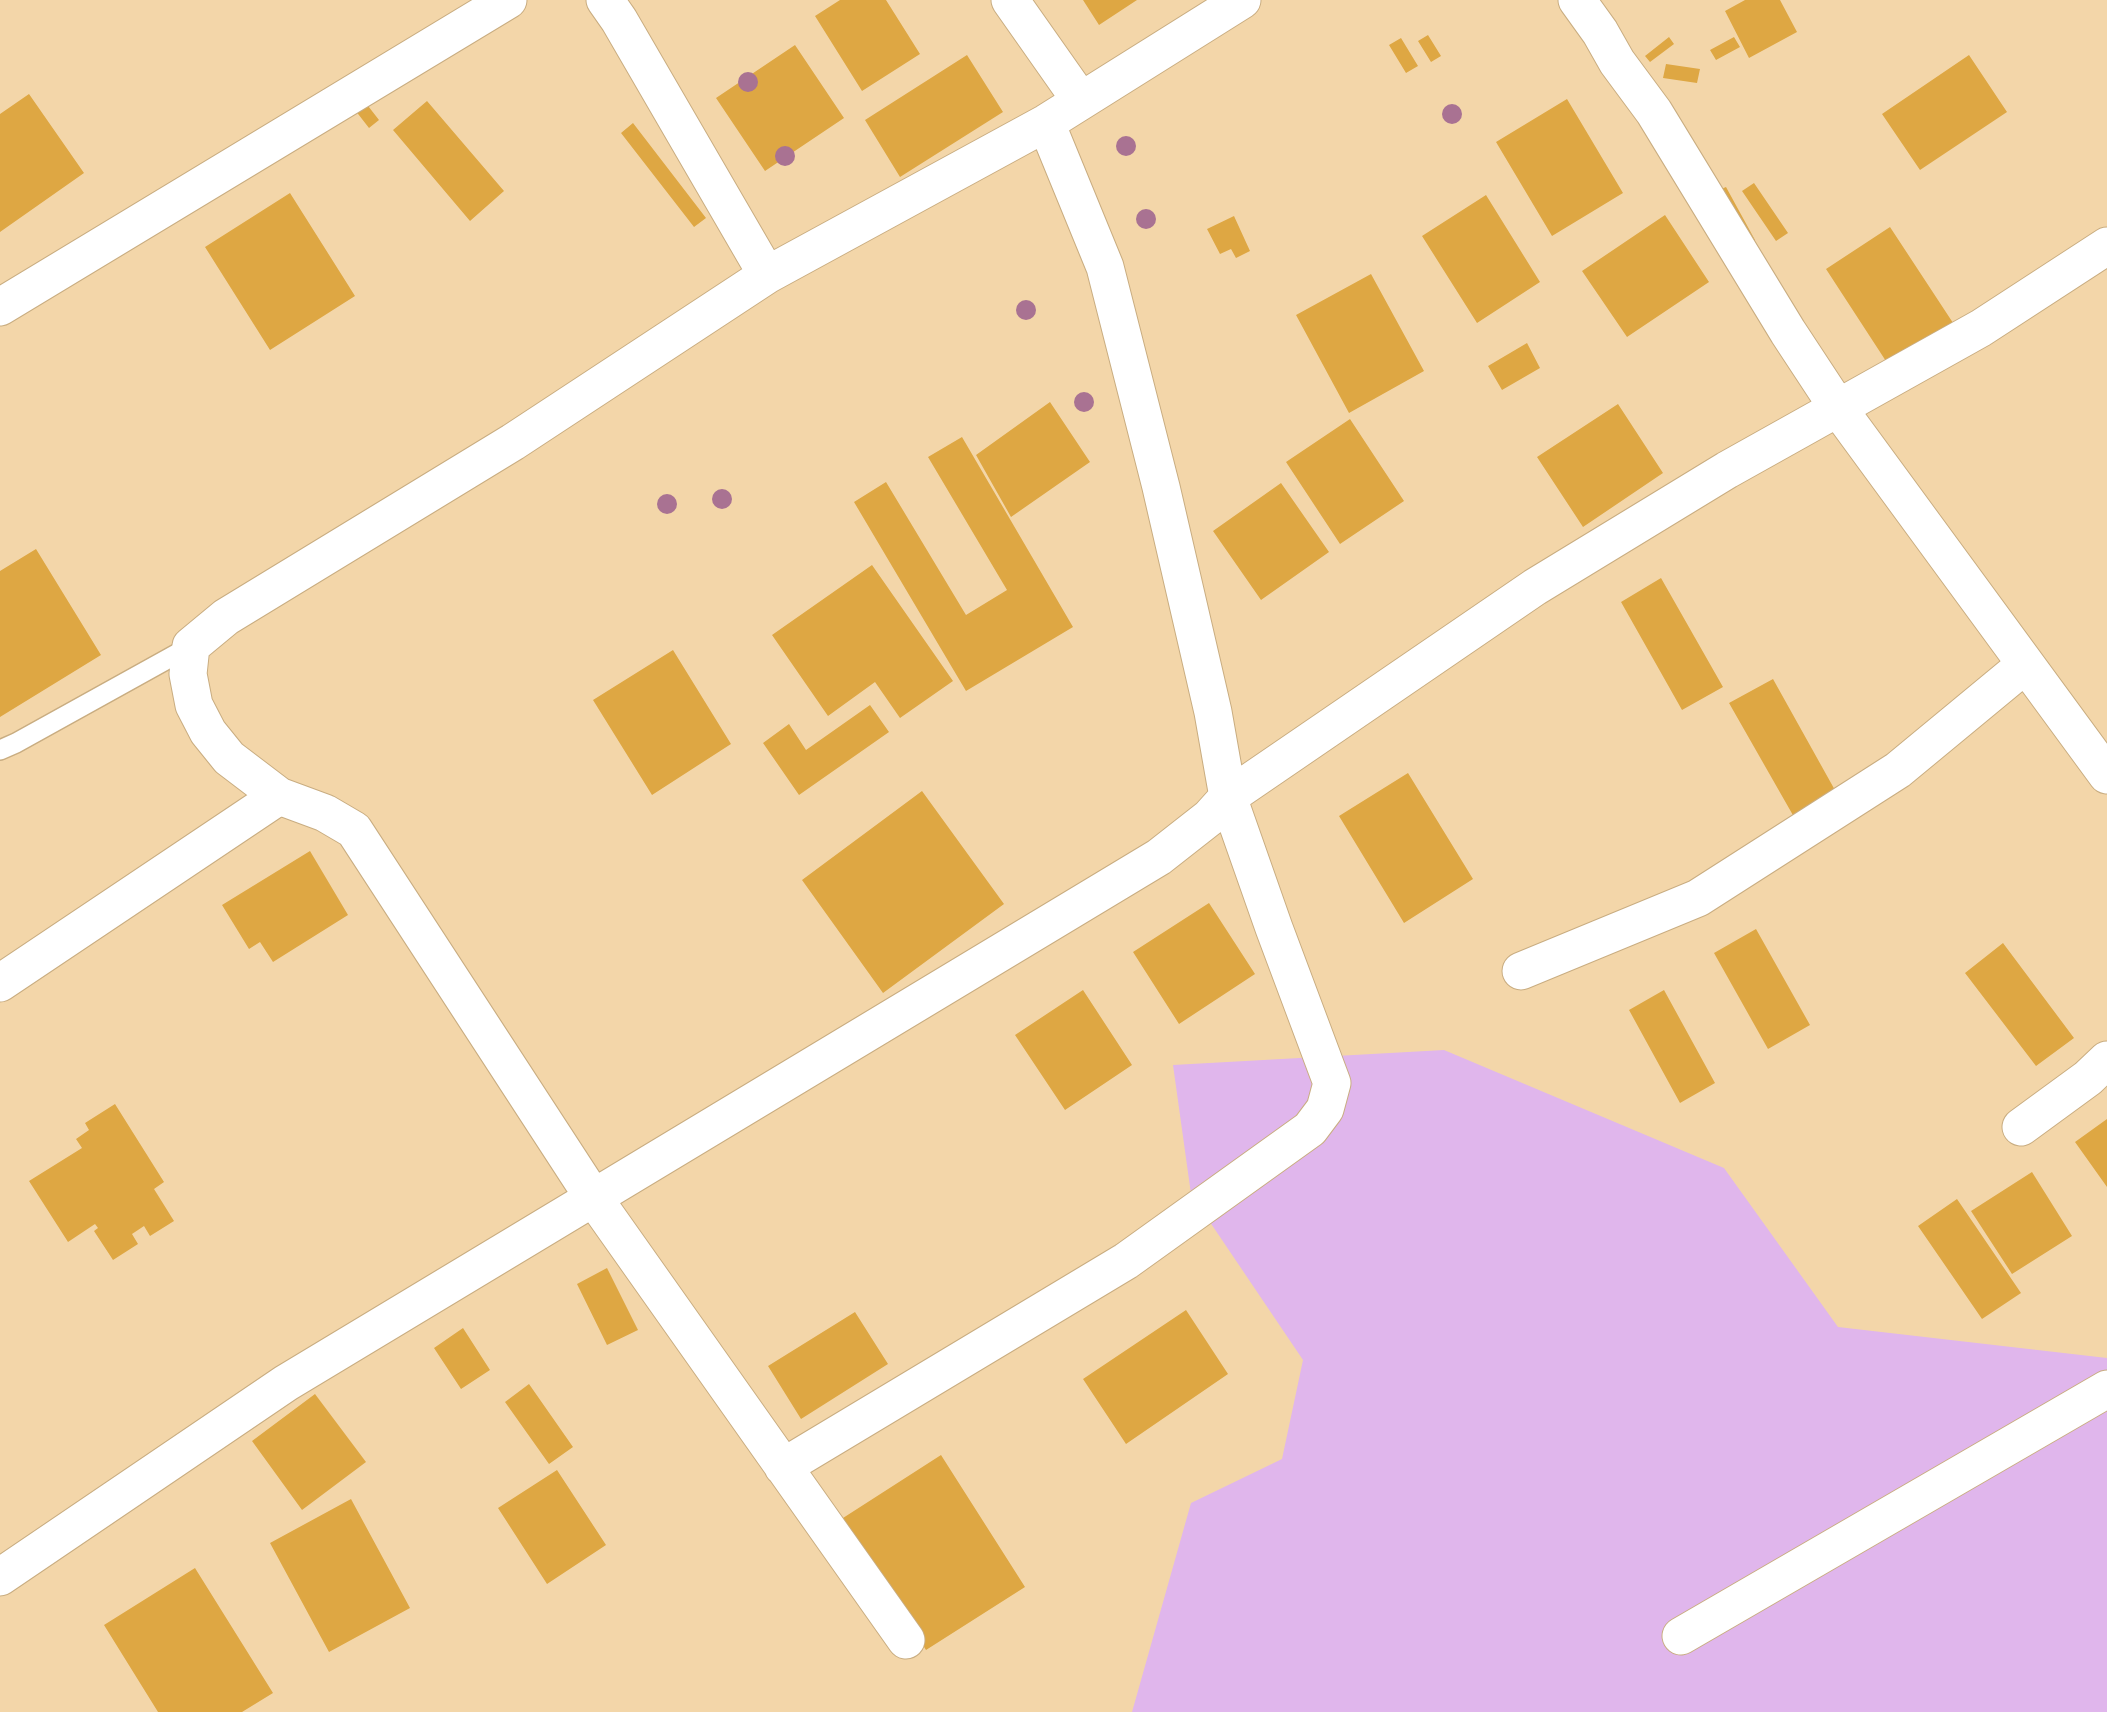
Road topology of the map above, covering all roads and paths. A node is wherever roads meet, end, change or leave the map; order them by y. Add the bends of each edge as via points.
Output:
1 (508, 0) edge
2 (605, 0) edge
3 (1010, 0) edge
4 (1242, 0) edge
5 (1577, 0) edge
6 (1081, 101) junction
7 (1046, 123) junction
8 (2107, 246) edge
9 (767, 275) junction
10 (0, 307) edge
11 (1838, 408) junction
12 (191, 646) junction
13 (2025, 665) junction
14 (0, 750) edge
15 (2107, 775) edge
16 (279, 796) junction
17 (1228, 797) junction
18 (1521, 971) dead end
19 (0, 983) edge
20 (2107, 1060) edge
21 (2021, 1127) dead end
22 (593, 1197) junction
23 (2107, 1389) edge
24 (783, 1467) junction
25 (0, 1577) edge
26 (1681, 1636) dead end
27 (906, 1640) dead end

1 - 10 street
2 - 9 street
3 - 6 street
4 - 6 street
5 - 11 street via 1654,112
6 - 7 street
7 - 9 street
7 - 17 street via 1105,267 1213,712
8 - 11 street via 1981,328
9 - 12 street via 513,442 226,617
11 - 13 street
11 - 17 street via 1535,587
12 - 14 lane
12 - 16 street via 188,674 194,705 208,732 229,758
13 - 15 street
13 - 18 street via 1898,770 1698,898
16 - 19 street
16 - 22 street via 325,813 354,830
17 - 22 street via 1159,857
17 - 24 street via 1332,1083 1325,1109 1310,1129 1126,1261
20 - 21 street
22 - 24 street
22 - 25 street via 286,1383
23 - 26 street
24 - 27 street

